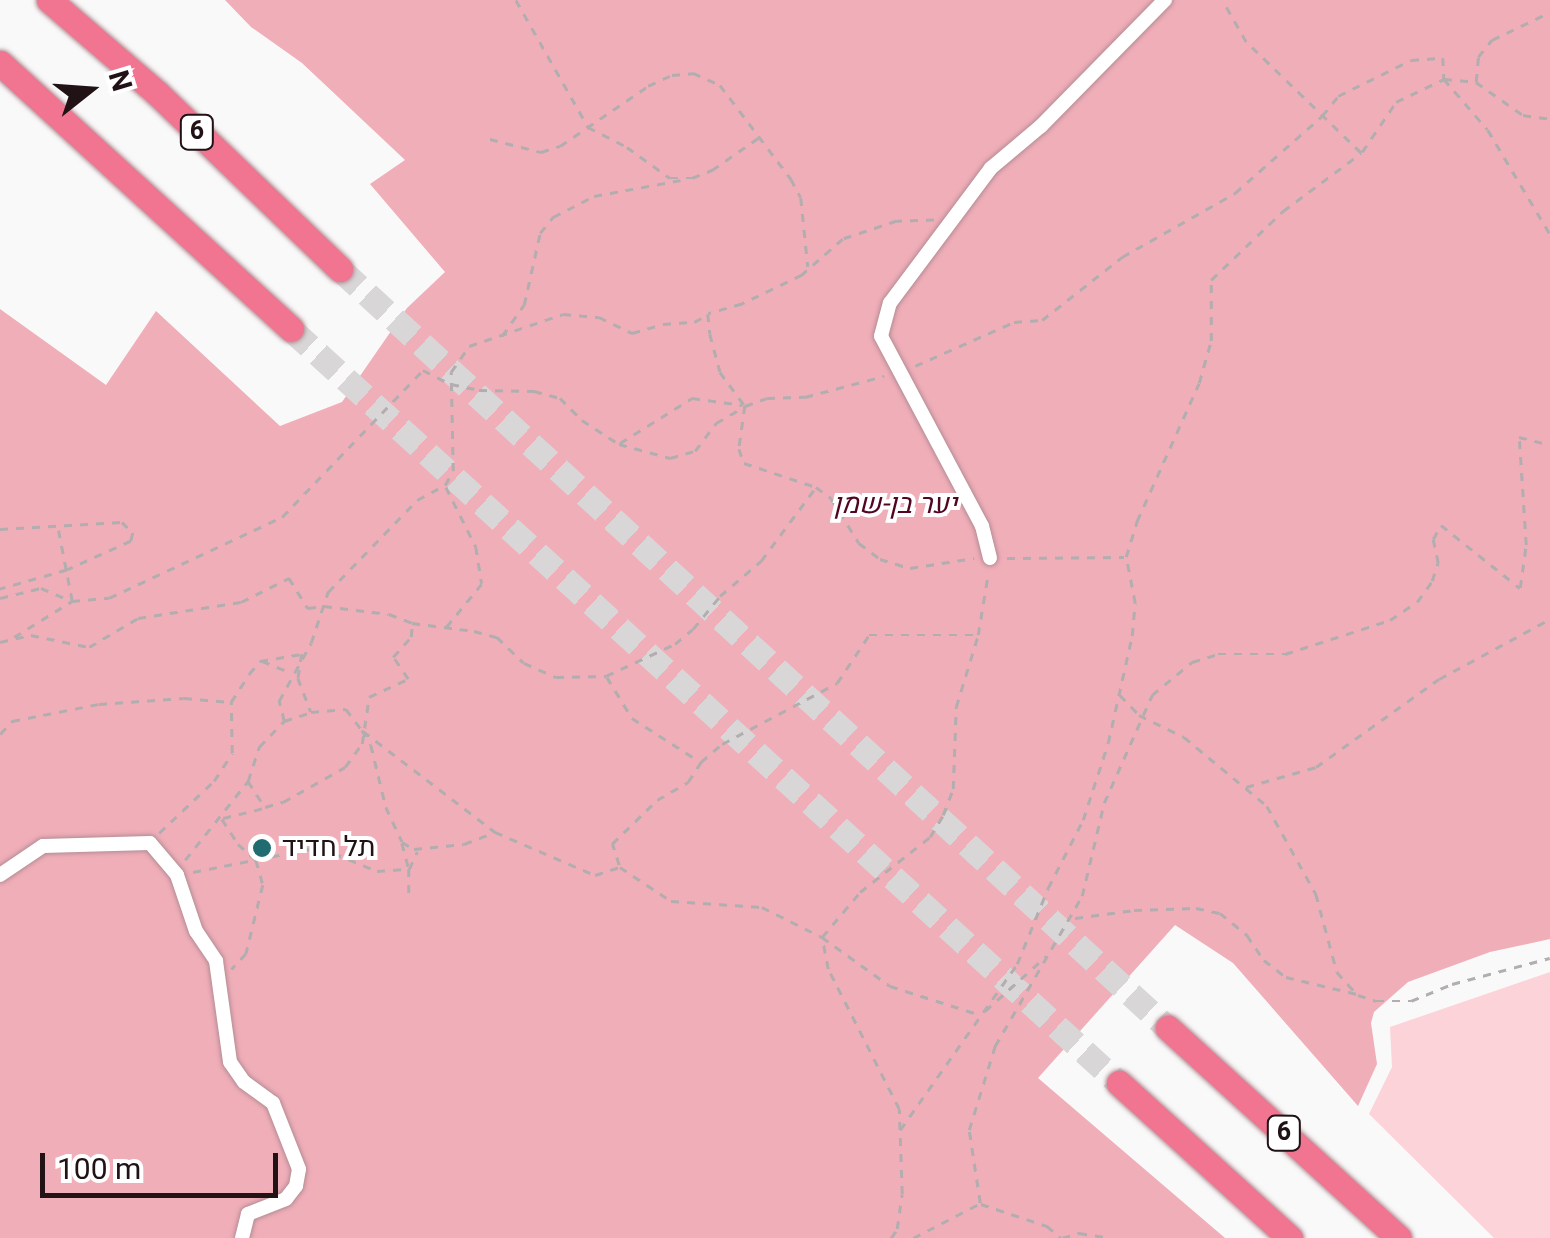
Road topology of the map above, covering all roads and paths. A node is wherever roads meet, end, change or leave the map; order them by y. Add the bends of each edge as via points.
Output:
1 (49, 0) edge
2 (65, 0) edge
3 (516, 0) edge
4 (1165, 0) edge
5 (1222, 0) edge
6 (1550, 12) edge
7 (0, 62) edge
8 (1444, 79) junction
9 (1476, 82) junction
10 (157, 93) junction
11 (1322, 116) junction
12 (1550, 119) edge
13 (588, 127) junction
14 (759, 137) junction
15 (490, 139) dead end
16 (1361, 153) junction
17 (692, 178) junction
18 (948, 222) junction
19 (1550, 234) edge
20 (340, 269) tunnel mouth
21 (808, 269) junction
22 (708, 314) junction
23 (291, 329) tunnel mouth
24 (501, 338) junction
25 (902, 372) junction
26 (452, 384) junction
27 (744, 406) junction
28 (619, 444) junction
29 (1550, 445) edge
30 (445, 485) junction
31 (816, 487) junction
32 (57, 524) junction
33 (0, 529) edge
34 (1126, 557) junction
35 (990, 558) junction
36 (67, 570) junction
37 (0, 589) edge
38 (0, 598) edge
39 (72, 601) junction
40 (324, 606) junction
41 (1550, 619) edge
42 (412, 624) junction
43 (446, 628) junction
44 (978, 635) junction
45 (8, 640) junction
46 (0, 642) edge
47 (302, 654) junction
48 (260, 661) junction
49 (292, 674) junction
50 (606, 676) junction
51 (298, 678) junction
52 (1119, 694) junction
53 (231, 702) junction
54 (311, 712) junction
55 (1140, 716) junction
56 (284, 721) junction
57 (362, 730) junction
58 (0, 734) edge
59 (701, 762) junction
60 (248, 781) junction
61 (1244, 787) junction
62 (265, 807) junction
63 (222, 818) junction
64 (495, 832) junction
65 (402, 842) junction
66 (150, 843) junction
67 (418, 851) junction
68 (256, 860) junction
69 (620, 867) junction
70 (409, 869) junction
71 (0, 874) edge
72 (178, 874) junction
73 (409, 898) dead end
74 (1072, 918) junction
75 (822, 937) junction
76 (1047, 955) junction
77 (1550, 958) edge
78 (220, 981) junction
79 (1358, 995) junction
80 (980, 1015) junction
81 (1168, 1028) tunnel mouth
82 (1119, 1083) tunnel mouth
83 (900, 1130) junction
84 (980, 1203) junction
85 (242, 1238) edge
86 (892, 1238) edge
87 (913, 1238) edge
88 (1061, 1238) edge
89 (1110, 1238) edge
90 (1290, 1238) edge
91 (1399, 1238) edge

1 - 10 highway, 6
2 - 10 highway
3 - 13 path
4 - 18 street via 991,168
5 - 11 path via 1246,42
6 - 9 path via 1492,40 1478,57
7 - 23 highway
8 - 9 path
8 - 11 path via 1442,58 1411,60 1338,96
8 - 16 path via 1396,102
8 - 19 path via 1488,130
9 - 12 path via 1523,115
10 - 20 highway, 6
11 - 16 path
11 - 25 path via 1235,193 1122,256 1042,320 1014,322
13 - 14 path via 648,86 693,74 720,85
13 - 15 path via 541,152
13 - 17 path via 670,178
14 - 17 path
14 - 21 path via 801,198
16 - 34 path via 1282,211 1210,280 1211,341 1199,383
17 - 24 path via 609,192 553,218 540,233 524,306
18 - 21 path via 916,218 842,238
18 - 25 street via 890,304 881,336
21 - 22 path
22 - 24 path via 632,333 598,317 563,314
22 - 27 path via 720,372
24 - 26 path via 469,346 450,372
25 - 27 path
25 - 35 street via 982,526
26 - 28 path via 560,398
26 - 30 path via 453,472
26 - 39 path via 424,370 282,516 190,556 143,585
27 - 28 path via 692,398
27 - 28 path via 716,423 695,451 670,458
27 - 31 path via 744,463
29 - 55 path via 1520,436 1526,545 1520,588 1441,525 1433,539 1438,563 1418,602 1390,620 1284,654 1218,654 1192,662 1165,681
30 - 40 path via 417,500 341,576
30 - 43 path via 476,546 482,584
31 - 35 path via 831,498 859,543 880,559 910,568
31 - 50 path via 761,561 693,629
32 - 33 path
32 - 36 path
32 - 36 path via 122,522 132,533 130,541
34 - 35 path
34 - 52 path via 1134,603
35 - 44 path
36 - 37 path
36 - 39 path
38 - 39 path via 41,588
39 - 45 path
40 - 42 path via 389,614
40 - 45 path via 308,608 289,578 241,602 138,618 89,647 32,635
40 - 47 path
41 - 61 path via 1440,679 1316,767
42 - 43 path
42 - 57 path via 394,657 408,679 369,698
43 - 50 path via 497,637 524,663 556,677
44 - 59 path via 869,635 837,684 722,744
44 - 75 path via 956,707 954,789 943,815 930,837 860,892
45 - 46 path
47 - 48 path
47 - 49 path
47 - 51 path
48 - 49 path
48 - 53 path
49 - 51 path
49 - 56 path via 279,701
50 - 59 path via 632,718
51 - 54 path
52 - 55 path
52 - 80 path via 1083,820 1017,964
53 - 58 path via 99,704 12,721
53 - 66 path via 232,753 214,781
54 - 56 path
54 - 57 path via 346,709
55 - 61 path via 1184,737
55 - 74 path via 1095,830
56 - 60 path via 258,747
57 - 62 path via 362,744 346,766
57 - 64 path
57 - 65 path
59 - 69 path via 688,782 658,800 612,844
60 - 62 path
60 - 63 path
61 - 79 path via 1268,806 1316,894 1337,972
62 - 63 path
63 - 68 path
63 - 72 path via 193,844
64 - 67 path
64 - 69 path via 595,875
65 - 67 path
65 - 70 path
66 - 71 street via 43,846
66 - 72 street
67 - 70 path
68 - 70 path via 319,847 378,871
68 - 72 path
68 - 78 path via 263,885 246,954
69 - 75 path via 671,901 762,907
70 - 73 path
72 - 78 street
74 - 76 path
74 - 79 path via 1134,910 1220,913 1286,977
75 - 80 path via 890,986
75 - 83 path via 828,970 890,1086
76 - 80 path
76 - 84 path via 995,1046 969,1130
77 - 79 path via 1411,1001
78 - 85 street via 230,1062 273,1104 299,1170 286,1199 248,1214
80 - 83 path
81 - 91 highway, 6
82 - 90 highway
83 - 86 path via 902,1194
84 - 87 path
84 - 88 path via 1047,1226
88 - 89 path

